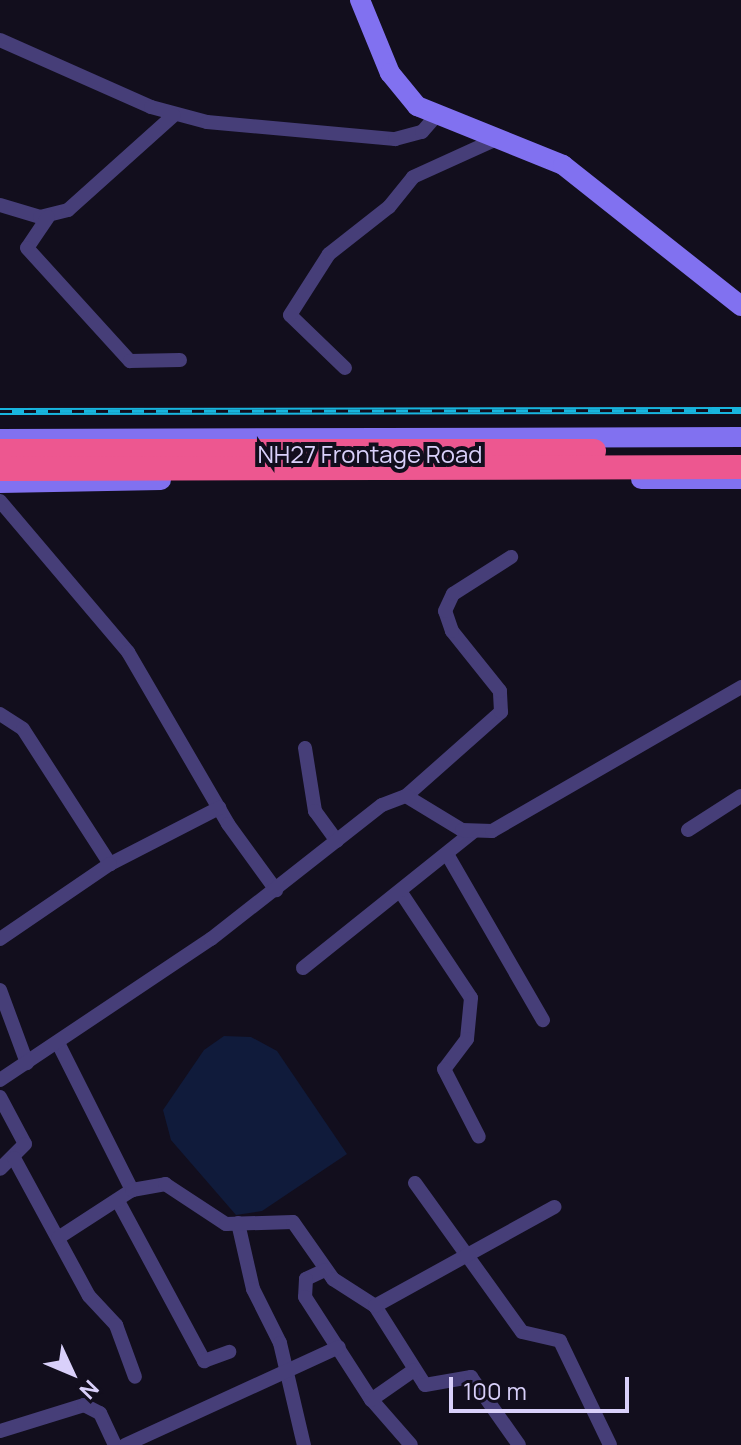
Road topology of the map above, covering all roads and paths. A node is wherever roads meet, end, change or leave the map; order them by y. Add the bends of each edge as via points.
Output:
1 (360, 0) edge
2 (0, 40) edge
3 (174, 115) junction
4 (437, 115) junction
5 (499, 138) junction
6 (0, 205) edge
7 (48, 217) junction
8 (741, 306) edge
9 (180, 360) dead end
10 (345, 368) dead end
11 (741, 437) edge
12 (0, 439) edge
13 (0, 451) edge
14 (741, 451) edge
15 (741, 467) edge
16 (0, 469) edge
17 (741, 479) edge
18 (0, 483) edge
19 (0, 501) edge
20 (511, 557) dead end
21 (741, 687) edge
22 (0, 714) edge
23 (305, 748) dead end
24 (406, 796) junction
25 (741, 796) edge
26 (219, 808) junction
27 (688, 830) dead end
28 (473, 832) junction
29 (337, 841) junction
30 (447, 854) junction
31 (110, 864) junction
32 (276, 890) junction
33 (400, 891) junction
34 (0, 939) edge
35 (303, 968) dead end
36 (0, 990) edge
37 (543, 1020) dead end
38 (58, 1043) junction
39 (27, 1063) junction
40 (0, 1080) edge
41 (0, 1097) edge
42 (479, 1137) dead end
43 (14, 1158) junction
44 (0, 1169) edge
45 (415, 1183) dead end
46 (132, 1190) junction
47 (118, 1201) junction
48 (554, 1207) dead end
49 (238, 1223) junction
50 (58, 1238) junction
51 (466, 1254) junction
52 (325, 1270) junction
53 (375, 1306) junction
54 (339, 1347) junction
55 (229, 1352) dead end
56 (414, 1370) junction
57 (286, 1376) junction
58 (135, 1377) dead end
59 (371, 1400) junction
60 (0, 1431) edge
61 (114, 1444) edge
62 (407, 1444) edge
63 (304, 1445) edge
64 (519, 1445) edge
65 (610, 1445) edge

1 - 4 street via 400,89
2 - 3 street
3 - 4 street via 395,139 422,132
3 - 7 street via 100,187
4 - 5 street
5 - 8 street via 578,174
5 - 10 street via 413,177 389,207 329,254 290,315
6 - 7 street
7 - 9 street via 27,248 130,361
11 - 12 street, NH27 Frontage Road
13 - 14 highway
15 - 16 highway
17 - 18 street, NH27 Frontage Road
19 - 26 street via 123,644
20 - 24 street via 453,594 445,611 500,691 501,712
21 - 28 street via 506,823
22 - 31 street via 23,729
23 - 29 street via 315,811
24 - 28 street
24 - 29 street
25 - 27 street
26 - 31 street
26 - 32 street
28 - 30 street
29 - 32 street
30 - 33 street
30 - 37 street
31 - 34 street
32 - 38 street
33 - 35 street
33 - 42 street via 471,998 467,1039 444,1069
36 - 39 street
38 - 39 street
38 - 46 street
39 - 40 street
41 - 43 street via 23,1133 25,1144
43 - 44 street
43 - 50 street
45 - 51 street
46 - 47 street
46 - 49 street via 175,1186 216,1220
47 - 50 street
47 - 55 street via 204,1361
48 - 51 street
49 - 52 street via 293,1222
49 - 57 street
50 - 58 street via 89,1296 116,1325
51 - 53 street
51 - 65 street via 522,1332 560,1341
52 - 53 street
52 - 54 street via 303,1288
53 - 56 street
54 - 57 street
54 - 59 street
56 - 59 street
56 - 64 street via 431,1388 471,1377
57 - 61 street
57 - 63 street
59 - 62 street
60 - 61 street via 84,1405 100,1413

